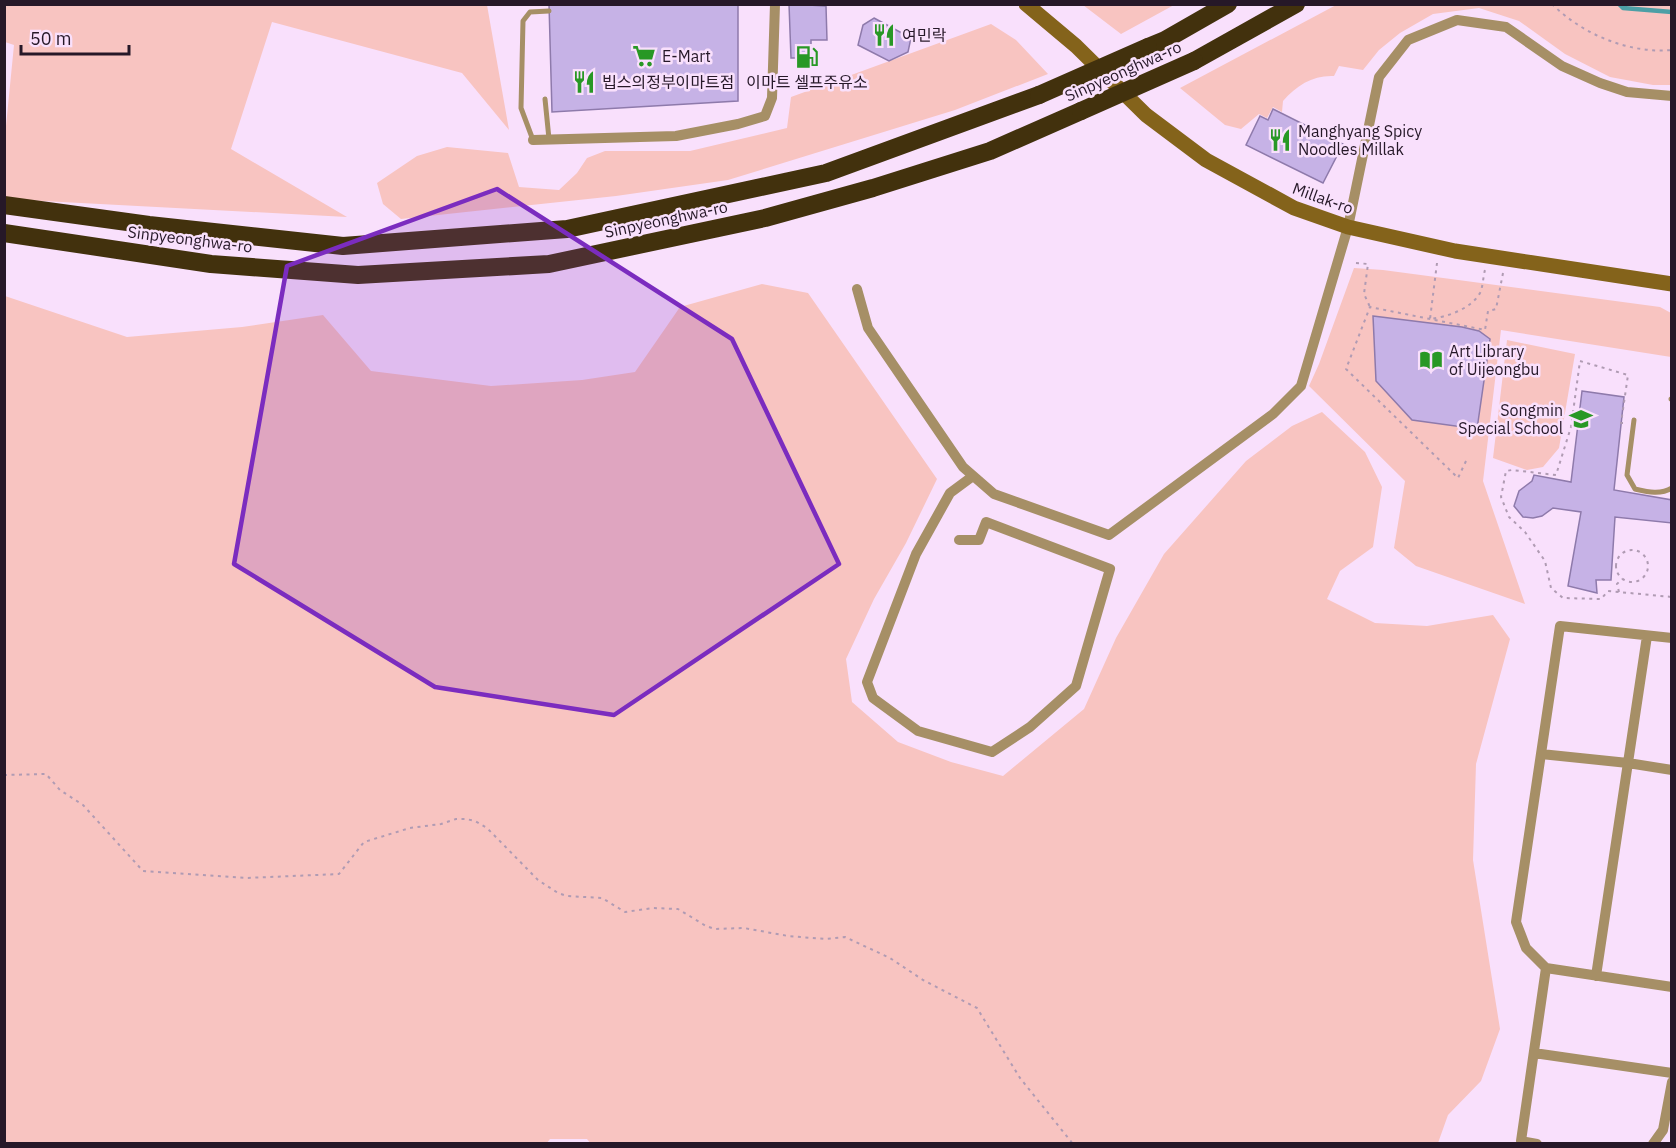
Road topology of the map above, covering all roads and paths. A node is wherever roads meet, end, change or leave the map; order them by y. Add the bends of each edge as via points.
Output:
1 (776, 4) edge
2 (1026, 4) edge
3 (1208, 4) edge
4 (1228, 4) edge
5 (1296, 4) edge
6 (1552, 4) edge
7 (549, 11) dead end
8 (1157, 44) junction
9 (1671, 50) edge
10 (1671, 96) edge
11 (545, 99) dead end
12 (533, 140) joint
13 (549, 140) junction
14 (4, 205) edge
15 (1348, 227) junction
16 (4, 233) edge
17 (1440, 247) junction
18 (1488, 255) junction
19 (1506, 258) junction
20 (1356, 263) dead end
21 (1671, 284) edge
22 (857, 289) dead end
23 (1370, 307) junction
24 (1430, 319) junction
25 (1634, 423) joint
26 (1466, 461) dead end
27 (973, 476) junction
28 (1671, 488) edge
29 (959, 540) dead end
30 (1622, 579) junction
31 (1619, 592) junction
32 (1671, 597) edge
33 (1647, 636) junction
34 (1671, 638) edge
35 (1541, 754) junction
36 (1629, 763) junction
37 (1671, 770) edge
38 (4, 775) edge
39 (1546, 968) junction
40 (1596, 976) junction
41 (1671, 987) edge
42 (1534, 1053) junction
43 (1671, 1073) edge
44 (1671, 1082) edge
45 (1073, 1143) edge
46 (1537, 1143) edge
47 (1653, 1143) edge

1 - 13 street via 772,98 765,116 676,136
2 - 15 main road, Millak-ro via 1076,46 1146,115 1206,160 1294,208
3 - 8 highway
4 - 8 highway, Sinpyeonghwa-ro
5 - 16 highway, Sinpyeonghwa-ro, bridge via 1194,61 990,151 765,218 549,264 358,275 211,264
6 - 9 path via 1608,40 1645,50
7 - 12 lane via 530,12 523,21 521,108
8 - 14 highway, Sinpyeonghwa-ro, bridge via 1039,95 826,173 567,229 344,246
10 - 15 street via 1627,92 1600,83 1562,66 1506,27 1457,20 1408,40 1379,77
11 - 13 lane
12 - 13 street
15 - 17 main road, Millak-ro
15 - 27 street via 1300,386 1273,414 1109,535 994,494
17 - 18 main road, Millak-ro
17 - 24 path
18 - 19 main road, Millak-ro
18 - 24 path via 1480,294 1462,310
19 - 21 main road, Millak-ro
19 - 24 path via 1496,309 1488,311 1485,330
20 - 23 path via 1368,264 1364,294
22 - 27 street via 868,328
23 - 24 path
23 - 26 path via 1346,369 1458,478
25 - 28 lane via 1627,475 1635,489 1651,493
25 - 31 path via 1621,423 1628,375 1580,361 1571,427 1556,475 1506,471 1501,497 1509,517 1545,561 1551,588 1563,597 1601,599 1608,591
27 - 29 street via 950,493 916,554 867,682 873,698 918,731 992,752 1030,727 1076,686 1110,569 986,522 979,540
30 - 30 path via 1616,568 1617,557 1625,550 1641,551 1648,560 1645,576 1636,582
30 - 31 path via 1617,584
31 - 32 path
33 - 34 street
33 - 35 street via 1560,626
33 - 36 street
35 - 36 street
35 - 39 street via 1515,922 1527,948
36 - 37 street
36 - 40 street
38 - 45 path via 46,774 60,790 83,805 143,871 246,878 339,874 364,842 410,828 466,819 487,828 538,880 567,896 602,898 625,912 678,909 715,929 744,928 825,939 845,937 977,1008 1020,1078
39 - 40 street
39 - 42 street
40 - 41 street
42 - 43 street
42 - 46 street via 1521,1141
44 - 47 street via 1663,1130

